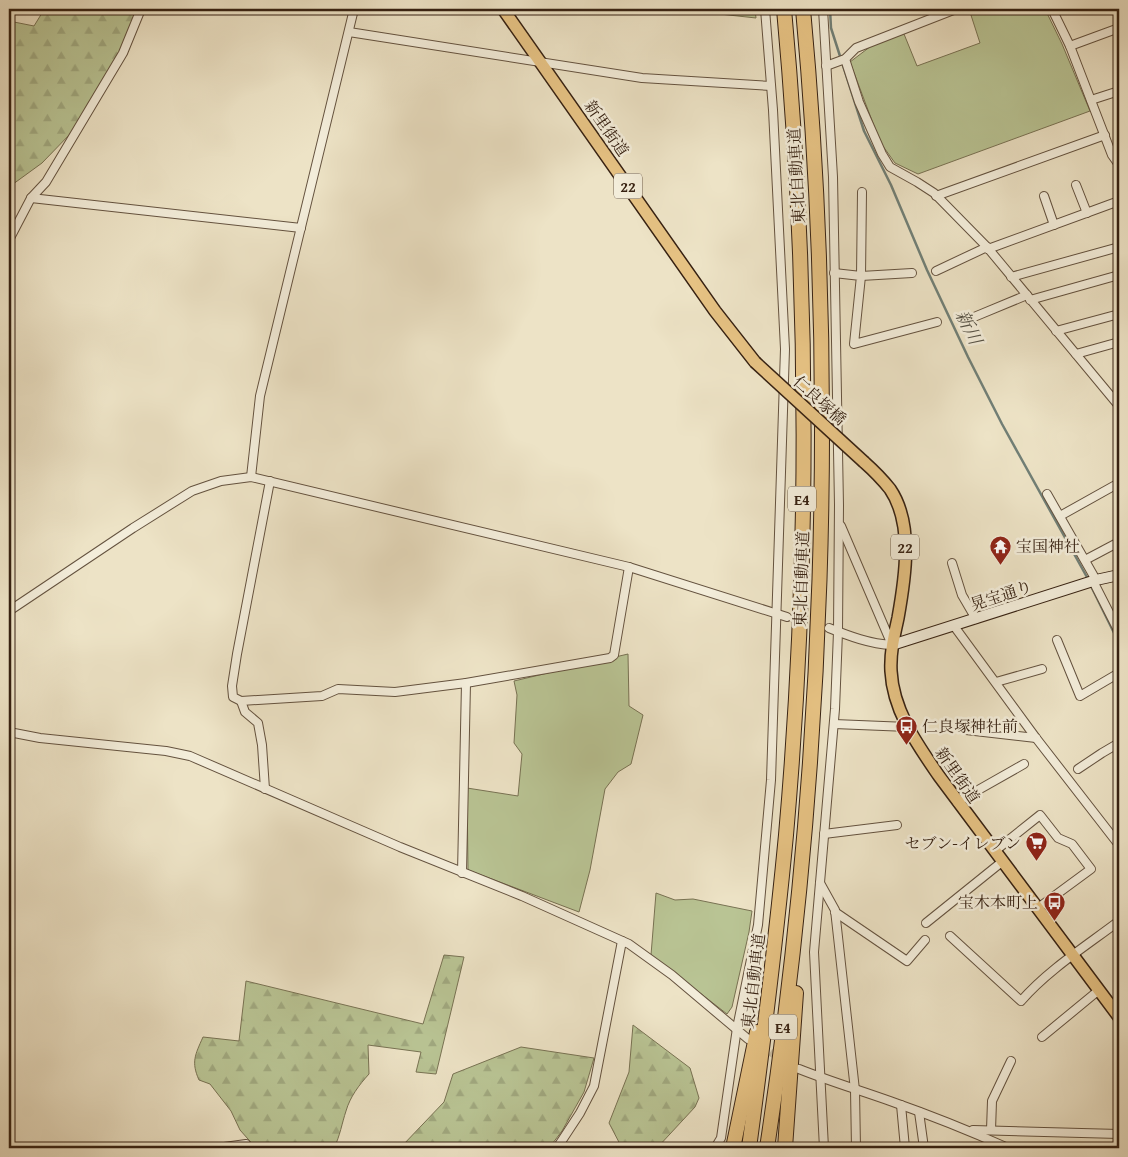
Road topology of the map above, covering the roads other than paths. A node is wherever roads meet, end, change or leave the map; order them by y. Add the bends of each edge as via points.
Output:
1 (141, 9) edge
2 (354, 9) edge
3 (503, 9) edge
4 (764, 9) edge
5 (784, 9) edge
6 (803, 9) edge
7 (823, 9) edge
8 (956, 9) edge
9 (1052, 9) edge
10 (1119, 28) edge
11 (349, 32) junction
12 (1070, 46) junction
13 (845, 59) junction
14 (540, 62) junction
15 (826, 66) junction
16 (771, 86) junction
17 (1119, 91) edge
18 (1091, 100) junction
19 (1105, 135) junction
20 (1119, 165) edge
21 (1076, 185) dead end
22 (862, 192) dead end
23 (936, 196) junction
24 (1044, 196) dead end
25 (31, 198) junction
26 (1119, 201) edge
27 (1086, 213) junction
28 (1054, 225) junction
29 (301, 228) junction
30 (9, 240) edge
31 (1119, 247) edge
32 (988, 248) junction
33 (936, 271) dead end
34 (912, 273) dead end
35 (834, 274) junction
36 (1119, 275) edge
37 (861, 276) junction
38 (1011, 277) junction
39 (1028, 298) junction
40 (1119, 314) edge
41 (974, 317) dead end
42 (937, 322) dead end
43 (1056, 331) junction
44 (1119, 342) edge
45 (1076, 354) junction
46 (755, 362) joint
47 (1119, 406) edge
48 (864, 462) joint
49 (251, 477) junction
50 (270, 481) junction
51 (1118, 486) edge
52 (1047, 494) dead end
53 (1060, 516) junction
54 (839, 521) junction
55 (1119, 542) edge
56 (1085, 560) junction
57 (952, 563) dead end
58 (629, 567) junction
59 (1119, 575) edge
60 (1095, 581) junction
61 (9, 611) edge
62 (777, 614) junction
63 (787, 617) tunnel mouth
64 (976, 619) junction
65 (954, 626) junction
66 (829, 628) tunnel mouth
67 (838, 632) junction
68 (1119, 632) edge
69 (1057, 640) dead end
70 (892, 645) junction
71 (1042, 669) dead end
72 (1119, 673) edge
73 (996, 682) junction
74 (466, 683) junction
75 (241, 701) junction
76 (834, 724) junction
77 (908, 727) junction
78 (966, 730) dead end
79 (9, 732) edge
80 (1036, 738) junction
81 (1119, 743) edge
82 (1024, 764) dead end
83 (1078, 769) dead end
84 (265, 789) junction
85 (957, 802) junction
86 (897, 825) dead end
87 (824, 834) junction
88 (1119, 845) edge
89 (995, 851) junction
90 (1003, 861) junction
91 (462, 873) junction
92 (820, 882) junction
93 (797, 905) junction
94 (1038, 908) junction
95 (835, 912) junction
96 (1119, 921) edge
97 (926, 923) dead end
98 (950, 936) dead end
99 (622, 940) junction
100 (925, 940) dead end
101 (1073, 955) junction
102 (770, 988) junction
103 (1099, 990) junction
104 (1119, 1018) edge
105 (737, 1028) junction
106 (1042, 1037) dead end
107 (748, 1039) dead end
108 (1011, 1061) dead end
109 (799, 1068) dead end
110 (819, 1077) junction
111 (855, 1090) junction
112 (901, 1105) junction
113 (919, 1112) junction
114 (991, 1130) junction
115 (971, 1131) junction
116 (1119, 1134) edge
117 (246, 1144) dead end
118 (217, 1148) edge
119 (557, 1148) edge
120 (715, 1148) edge
121 (733, 1148) edge
122 (749, 1148) edge
123 (767, 1148) edge
124 (785, 1148) edge
125 (824, 1148) edge
126 (856, 1148) edge
127 (905, 1148) edge
128 (924, 1148) edge
129 (1008, 1148) edge

1 - 25 street via 123,53 46,182
2 - 11 street
3 - 14 main road, 新里街道 / 22
4 - 16 street
5 - 102 highway, 東北自動車道 / E4 via 794,134 803,437 794,720
6 - 93 highway, 東北自動車道 / E4 via 817,228 821,439 816,647
7 - 15 street
8 - 13 street via 856,48
9 - 12 street
10 - 12 street
11 - 14 street
11 - 29 street
12 - 18 street
13 - 15 street
13 - 23 street via 859,102 890,167
14 - 16 street via 642,78
14 - 46 main road, 新里街道 / 22 via 715,311
15 - 35 street via 833,177
16 - 62 street via 785,349
17 - 18 street
18 - 19 street
19 - 20 street
19 - 23 street
21 - 27 street
22 - 37 street
23 - 32 street
24 - 28 street
25 - 29 street
25 - 30 street
26 - 27 street
27 - 28 street
28 - 32 street
29 - 49 street via 260,396
31 - 38 street
32 - 33 street
32 - 38 street
34 - 37 street
35 - 37 street
35 - 54 street
36 - 39 street
37 - 42 street via 854,344
38 - 39 street
39 - 41 street
39 - 43 street
40 - 43 street
43 - 45 street
44 - 45 street
45 - 47 street
46 - 48 main road, 仁良塚橋 / 22, bridge
48 - 70 main road, 新里街道 / 22 via 890,490 903,523 905,567
49 - 50 street
49 - 61 street via 221,481 192,491
50 - 58 street
50 - 75 street via 232,686 233,696
51 - 53 street
52 - 53 street
53 - 56 street
54 - 67 street
54 - 70 street
55 - 56 street
56 - 60 street
57 - 64 street via 962,595
58 - 62 street
58 - 74 street via 614,654 610,658
59 - 60 street, 晃宝通り
60 - 64 street, 晃宝通り
60 - 68 street
62 - 63 street
62 - 105 street via 771,780 758,926
64 - 65 street, 晃宝通り
65 - 70 street, 晃宝通り
65 - 73 street
66 - 67 street
67 - 70 street via 880,645
67 - 76 street
69 - 72 street via 1080,696
70 - 77 main road, 新里街道 / 22 via 893,686
71 - 73 street
73 - 80 street
74 - 75 street via 396,692 338,688 322,696
74 - 91 street
75 - 84 street via 245,712 258,723
76 - 77 street
76 - 87 street
77 - 85 main road, 新里街道 / 22
78 - 80 street
79 - 84 street via 190,756
80 - 88 street
81 - 83 street
82 - 85 street
84 - 91 street
85 - 89 main road, 新里街道 / 22
86 - 87 street
87 - 92 street
89 - 90 main road, 新里街道 / 22
89 - 94 street via 1040,815 1058,838 1072,844 1090,869
90 - 94 main road, 新里街道 / 22
90 - 97 street
91 - 99 street
92 - 95 street
92 - 110 street via 814,952
93 - 123 highway, 東北自動車道 / E4
93 - 124 highway via 797,988
94 - 101 main road, 新里街道 / 22
95 - 100 street via 907,961
95 - 111 street
96 - 101 street
98 - 101 street via 1021,1001
99 - 105 street via 672,975
99 - 119 street via 594,1086
101 - 103 main road, 新里街道 / 22
102 - 121 highway via 754,1040
102 - 122 highway, 東北自動車道 / E4
103 - 104 main road, 新里街道 / 22
103 - 106 street
105 - 107 street
105 - 120 street via 721,1138
108 - 114 street via 992,1101
109 - 110 street
110 - 111 street
110 - 125 street
111 - 112 street
111 - 126 street
112 - 113 street
112 - 127 street
113 - 115 street
113 - 128 street
114 - 115 street
114 - 116 street
115 - 129 street
117 - 118 street

